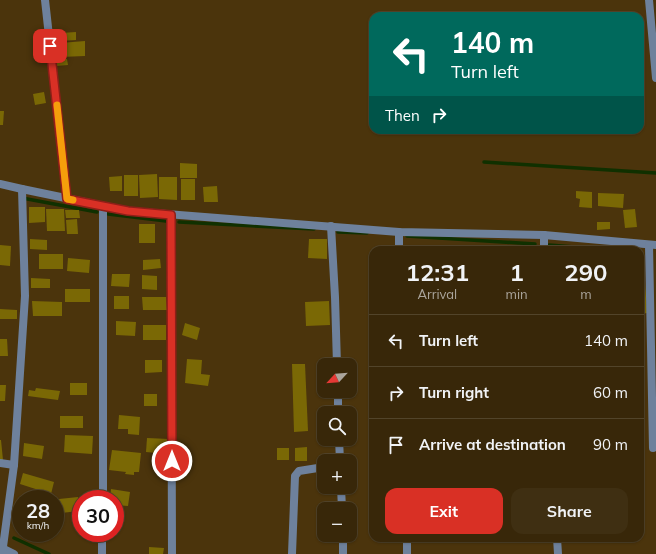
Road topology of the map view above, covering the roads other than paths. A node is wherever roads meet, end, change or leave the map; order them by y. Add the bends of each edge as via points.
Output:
1 (45, 0) edge
2 (649, 0) edge
3 (656, 78) edge
4 (0, 184) edge
5 (22, 189) junction
6 (67, 199) junction
7 (103, 206) junction
8 (171, 215) junction
9 (331, 226) junction
10 (399, 232) junction
11 (544, 235) junction
12 (652, 245) edge
13 (399, 246) edge
14 (544, 246) edge
15 (337, 358) edge
16 (653, 448) dead end
17 (0, 463) edge
18 (14, 464) junction
19 (317, 468) edge
20 (103, 490) edge
21 (102, 542) edge
22 (343, 542) edge
23 (407, 542) edge
24 (557, 542) edge
25 (2, 551) edge
26 (14, 554) edge
27 (102, 554) edge
28 (172, 554) edge
29 (292, 554) edge
30 (343, 554) edge
31 (407, 554) edge
32 (558, 554) edge

1 - 6 street
2 - 3 street
4 - 5 street
5 - 6 street
5 - 18 street via 25,296
6 - 7 street
7 - 8 street
7 - 20 street
8 - 9 street
8 - 28 street
9 - 10 street
9 - 15 street
10 - 11 street
10 - 13 street
11 - 12 street
11 - 14 street
12 - 16 street
17 - 18 street
18 - 25 street
19 - 29 street via 299,471 295,476
21 - 27 street
22 - 30 street
23 - 31 street
24 - 32 street
25 - 26 street

